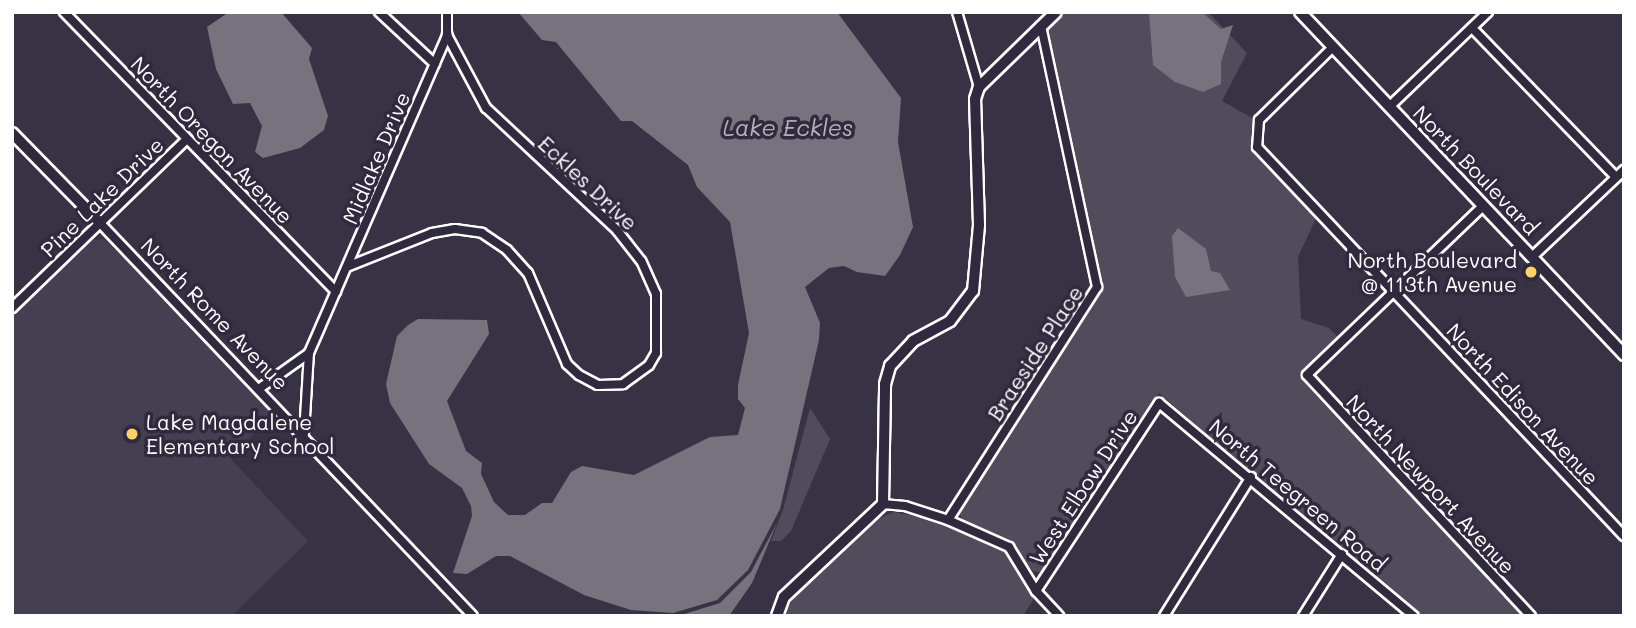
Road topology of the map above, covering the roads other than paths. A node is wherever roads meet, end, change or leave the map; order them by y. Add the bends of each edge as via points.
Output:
1 (64, 12) edge
2 (379, 12) edge
3 (447, 12) edge
4 (957, 12) edge
5 (1056, 12) edge
6 (1300, 12) edge
7 (1488, 12) edge
8 (1041, 26) junction
9 (1472, 28) junction
10 (447, 35) junction
11 (1333, 47) junction
12 (435, 64) junction
13 (979, 87) junction
14 (1389, 107) junction
15 (12, 133) edge
16 (186, 140) junction
17 (1624, 170) edge
18 (1616, 177) junction
19 (1483, 206) junction
20 (101, 224) junction
21 (1532, 257) junction
22 (349, 267) junction
23 (1393, 291) junction
24 (336, 292) junction
25 (13, 307) edge
26 (310, 354) junction
27 (1624, 355) edge
28 (260, 388) junction
29 (1159, 403) joint
30 (304, 434) junction
31 (1251, 477) junction
32 (883, 504) junction
33 (948, 520) junction
34 (1624, 536) edge
35 (1342, 554) junction
36 (1036, 591) junction
37 (473, 616) edge
38 (777, 616) edge
39 (1059, 616) edge
40 (1164, 616) edge
41 (1303, 616) edge
42 (1414, 616) edge
43 (1531, 616) edge

1 - 16 street, North Oregon Avenue
2 - 12 street
3 - 10 street, Eckles Drive
4 - 13 street
5 - 8 street
6 - 11 street, North Boulevard
7 - 9 street
8 - 13 street
8 - 33 street, Braeside Place via 1097,287
9 - 14 street
9 - 18 street
10 - 12 street, Midlake Drive
10 - 22 street, Eckles Drive via 486,108 617,230 641,261 656,294 656,353 649,365 623,384 598,385 579,375 568,363 528,273 507,250 482,233 455,229 432,233
11 - 14 street, North Boulevard
11 - 23 street, North Edison Avenue via 1259,120 1257,147
12 - 22 street, Midlake Drive
13 - 32 street via 975,99 979,225 973,291 950,321 913,341 890,366
14 - 19 street, North Boulevard
15 - 20 street, North Rome Avenue
16 - 20 street, Pine Lake Drive
16 - 24 street, North Oregon Avenue
17 - 18 street
18 - 21 street
19 - 21 street, North Boulevard
19 - 23 street
20 - 25 street, Pine Lake Drive
20 - 28 street, North Rome Avenue
21 - 27 street, North Boulevard
22 - 24 street
23 - 34 street, North Edison Avenue
23 - 43 street, North Newport Avenue via 1307,375
24 - 26 street
26 - 28 street
26 - 30 street
28 - 30 street, North Rome Avenue
29 - 31 street, North Teegreen Road
29 - 36 street, West Elbow Drive
30 - 37 street, North Rome Avenue
31 - 35 street, North Teegreen Road
31 - 40 street
32 - 33 street
32 - 38 street via 785,597
33 - 36 street via 1009,547
35 - 41 street
35 - 42 street, North Teegreen Road
36 - 39 street

